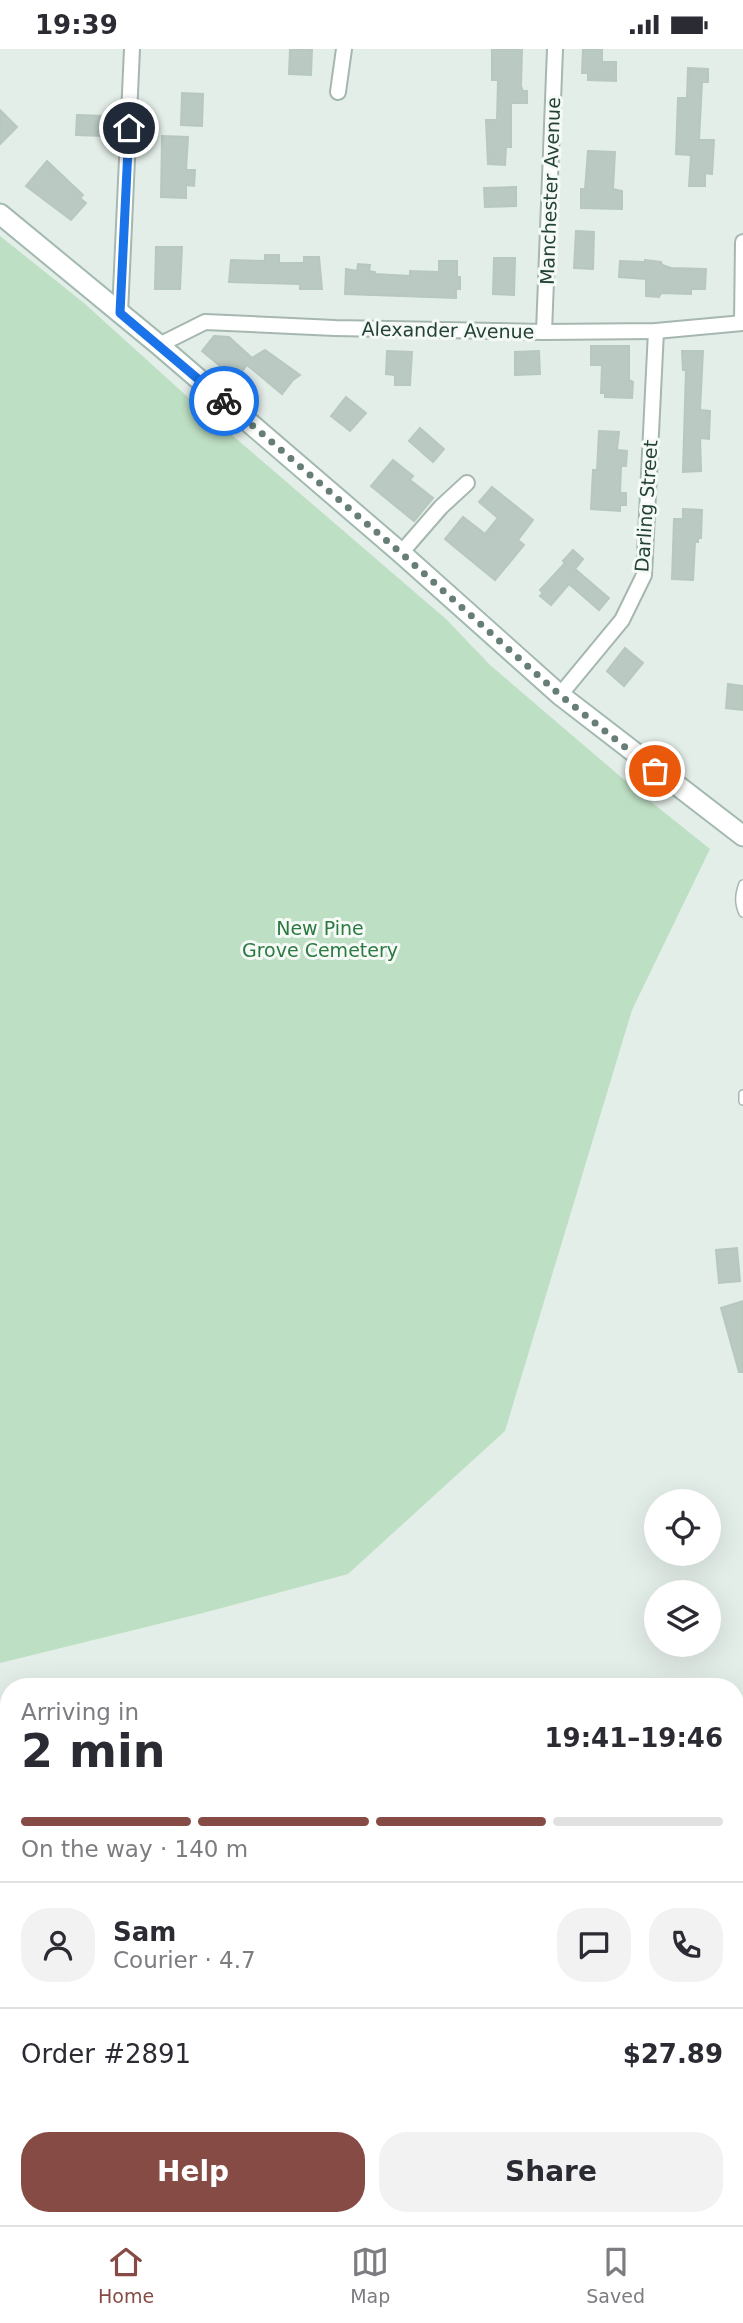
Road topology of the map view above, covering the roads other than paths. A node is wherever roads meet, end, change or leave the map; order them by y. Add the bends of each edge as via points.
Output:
1 (132, 49) edge
2 (344, 49) edge
3 (555, 49) edge
4 (338, 92) dead end
5 (0, 214) edge
6 (743, 242) edge
7 (120, 313) junction
8 (742, 323) edge
9 (656, 331) junction
10 (544, 332) junction
11 (159, 345) junction
12 (467, 483) dead end
13 (401, 553) junction
14 (560, 695) junction
15 (743, 836) edge
16 (743, 884) edge
17 (743, 913) edge
18 (743, 1094) edge
19 (743, 1101) edge

1 - 7 street
2 - 4 street
3 - 10 street, Manchester Avenue
5 - 7 main road
6 - 8 street
7 - 11 main road
8 - 9 street, Alexander Avenue
9 - 10 street, Alexander Avenue
9 - 14 street, Darling Street via 644,575 622,619
10 - 11 street, Alexander Avenue via 205,322
11 - 13 main road
12 - 13 street
13 - 14 main road
14 - 15 main road
16 - 17 lane
18 - 19 lane

